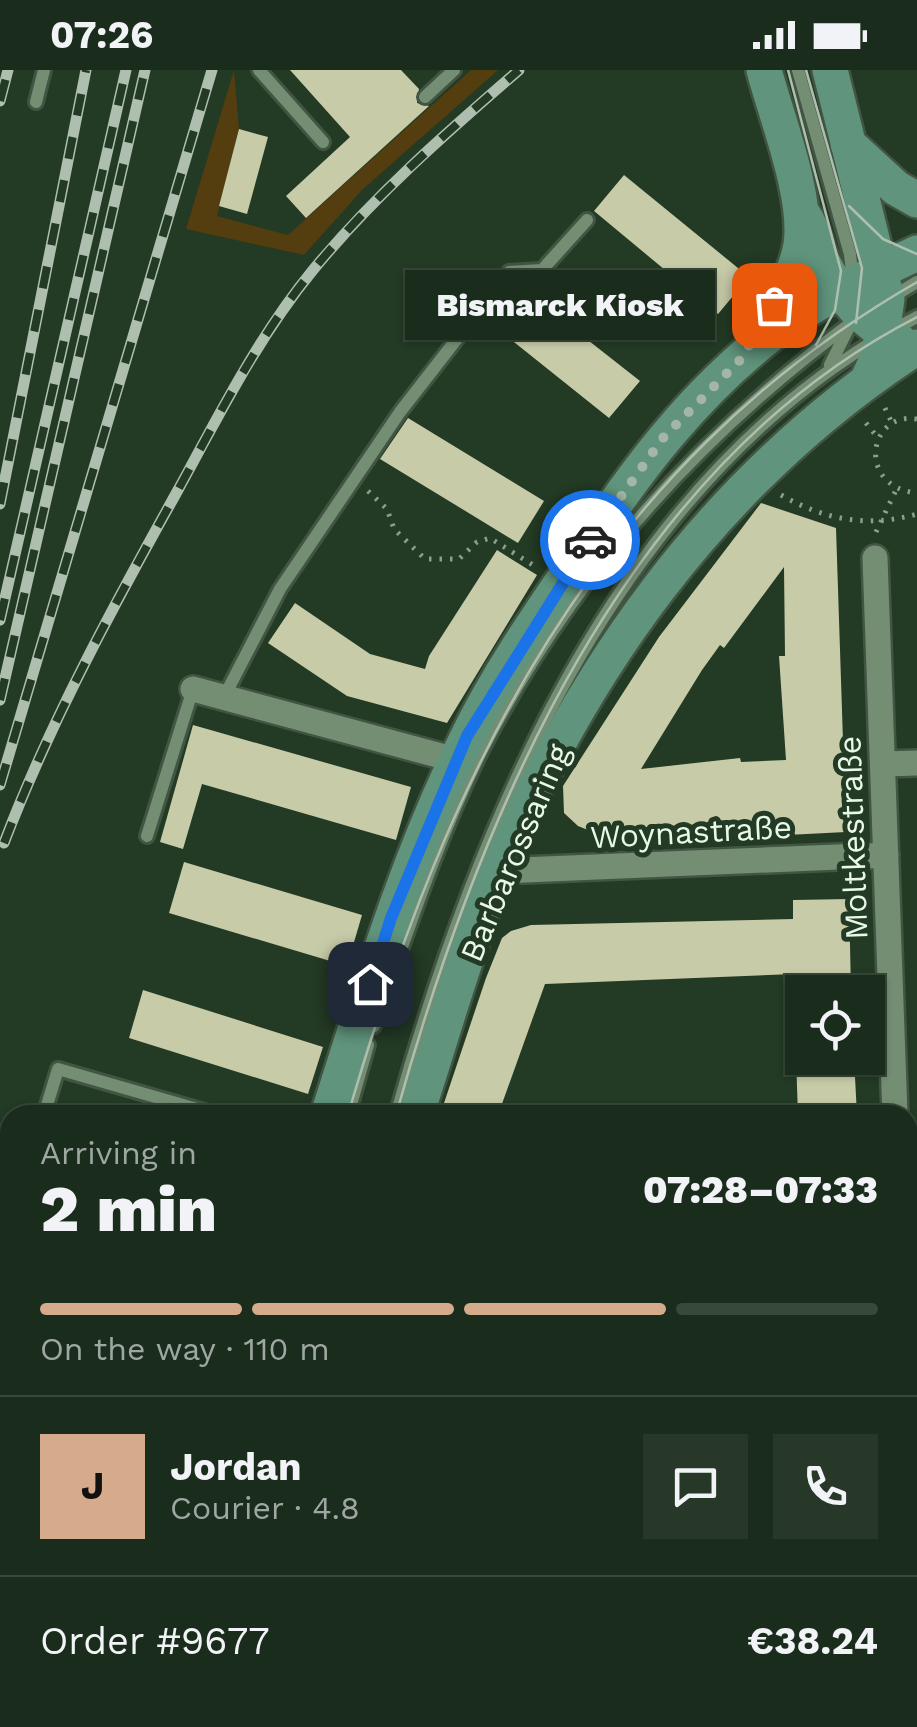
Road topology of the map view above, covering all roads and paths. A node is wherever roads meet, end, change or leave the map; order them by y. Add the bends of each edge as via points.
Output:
1 (44, 70) edge
2 (259, 70) edge
3 (454, 70) edge
4 (764, 70) edge
5 (798, 70) edge
6 (830, 70) edge
7 (425, 96) dead end
8 (36, 102) dead end
9 (323, 142) dead end
10 (848, 144) junction
11 (917, 200) edge
12 (801, 211) junction
13 (838, 212) junction
14 (587, 220) dead end
15 (884, 296) edge
16 (917, 347) edge
17 (740, 360) junction
18 (825, 371) junction
19 (868, 379) junction
20 (861, 415) dead end
21 (917, 419) edge
22 (878, 438) junction
23 (353, 480) junction
24 (772, 488) dead end
25 (896, 490) junction
26 (917, 493) edge
27 (917, 514) edge
28 (882, 520) junction
29 (875, 546) joint
30 (547, 574) dead end
31 (193, 689) joint
32 (224, 697) junction
33 (456, 760) junction
34 (917, 763) edge
35 (883, 764) junction
36 (147, 836) dead end
37 (886, 855) junction
38 (499, 872) junction
39 (47, 1105) edge
40 (183, 1105) edge
41 (331, 1105) edge
42 (351, 1105) edge
43 (399, 1105) edge
44 (419, 1105) edge
45 (895, 1105) edge

1 - 8 lane
2 - 9 lane
3 - 7 lane
4 - 12 street
5 - 13 lane
6 - 10 street
10 - 11 street
10 - 15 street
12 - 15 street
12 - 17 street via 797,262
13 - 15 lane
13 - 15 lane
14 - 23 lane via 542,270 509,272
15 - 16 street
15 - 17 street via 798,316
15 - 18 lane
15 - 18 lane
15 - 19 street
15 - 42 lane, Barbarossaring via 688,460 570,603 511,698 446,830
16 - 19 street, Barbarossaring
17 - 33 street via 636,472 490,693
18 - 43 lane, Barbarossaring via 726,457 623,584 539,736 487,848
19 - 38 street, Barbarossaring via 720,510 644,604 573,721
20 - 22 path
21 - 22 path via 892,424
22 - 25 path via 874,458
23 - 30 path via 388,509 394,529 425,559 458,559 490,538
23 - 32 lane via 280,589
24 - 28 path via 815,514
25 - 26 path
25 - 28 path
27 - 28 path
28 - 29 path
29 - 35 street, Moltkestraße
31 - 32 street
31 - 36 lane
32 - 33 street
33 - 41 street via 391,918
34 - 35 street
35 - 37 street, Moltkestraße
37 - 38 street, Woynastraße
37 - 45 street, Moltkestraße
38 - 44 street, Barbarossaring
39 - 40 lane via 58,1069

